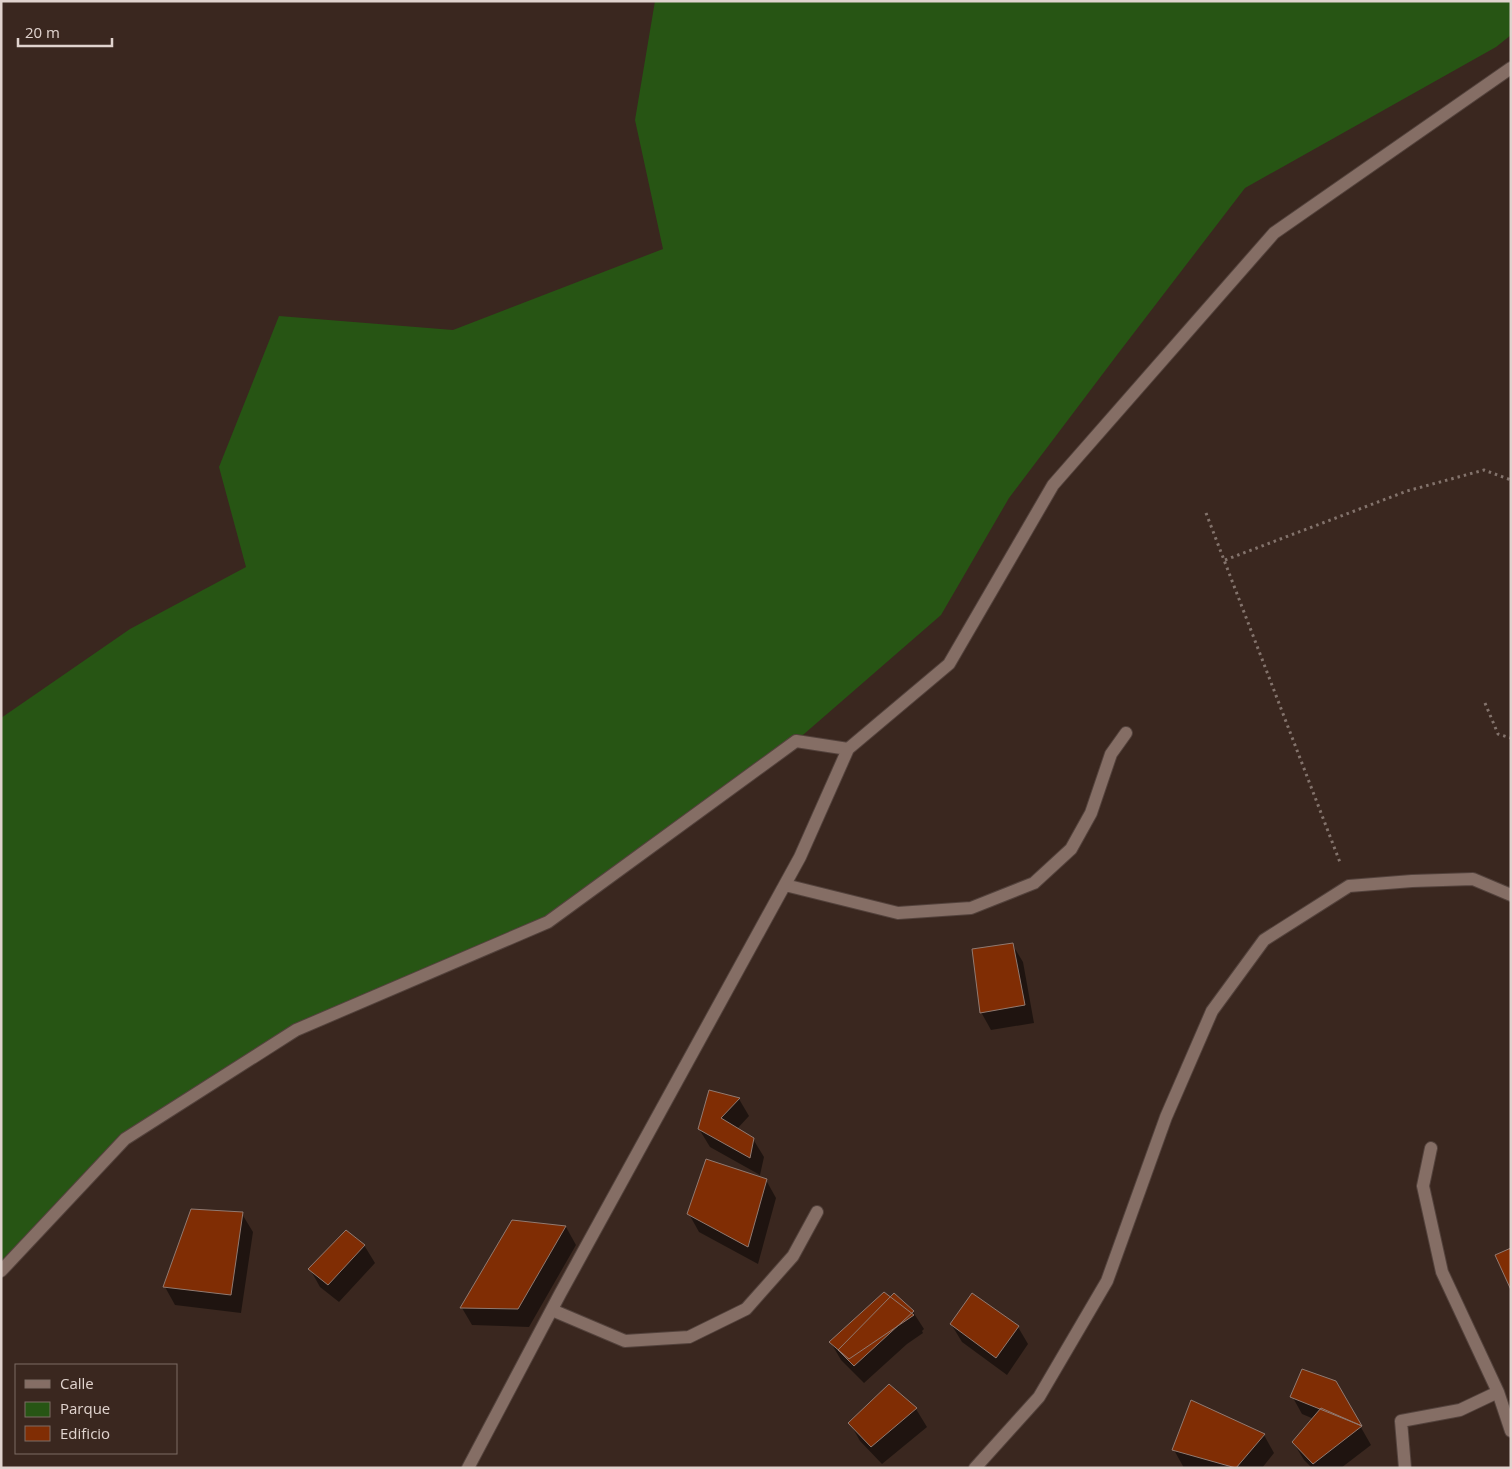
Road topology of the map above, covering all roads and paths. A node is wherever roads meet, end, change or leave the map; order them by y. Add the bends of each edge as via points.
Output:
1 (1511, 68) edge
2 (1511, 480) edge
3 (1206, 513) dead end
4 (1224, 560) junction
5 (1485, 703) dead end
6 (1126, 733) dead end
7 (1511, 738) edge
8 (848, 749) junction
9 (785, 885) junction
10 (1349, 886) junction
11 (1511, 895) edge
12 (1431, 1148) dead end
13 (817, 1212) dead end
14 (1, 1271) edge
15 (552, 1310) junction
16 (1498, 1392) junction
17 (1511, 1431) edge
18 (468, 1468) edge
19 (975, 1468) edge
20 (1405, 1468) edge

1 - 8 street via 1274,233 1053,486 949,664
2 - 4 path via 1484,470 1407,491
3 - 4 path
4 - 10 path
5 - 7 path via 1498,734
6 - 9 street via 1111,754 1091,813 1071,850 1034,883 971,908 898,913
8 - 9 street
8 - 14 street via 796,741 548,922 296,1030 126,1138
9 - 15 street
10 - 11 street via 1412,880 1473,880
10 - 19 street via 1264,940 1212,1011 1166,1117 1107,1281 1039,1397
12 - 16 street via 1423,1186 1442,1272
13 - 15 street via 793,1256 746,1309 690,1337 625,1341
15 - 18 street
16 - 17 street
16 - 20 street via 1460,1410 1401,1421

